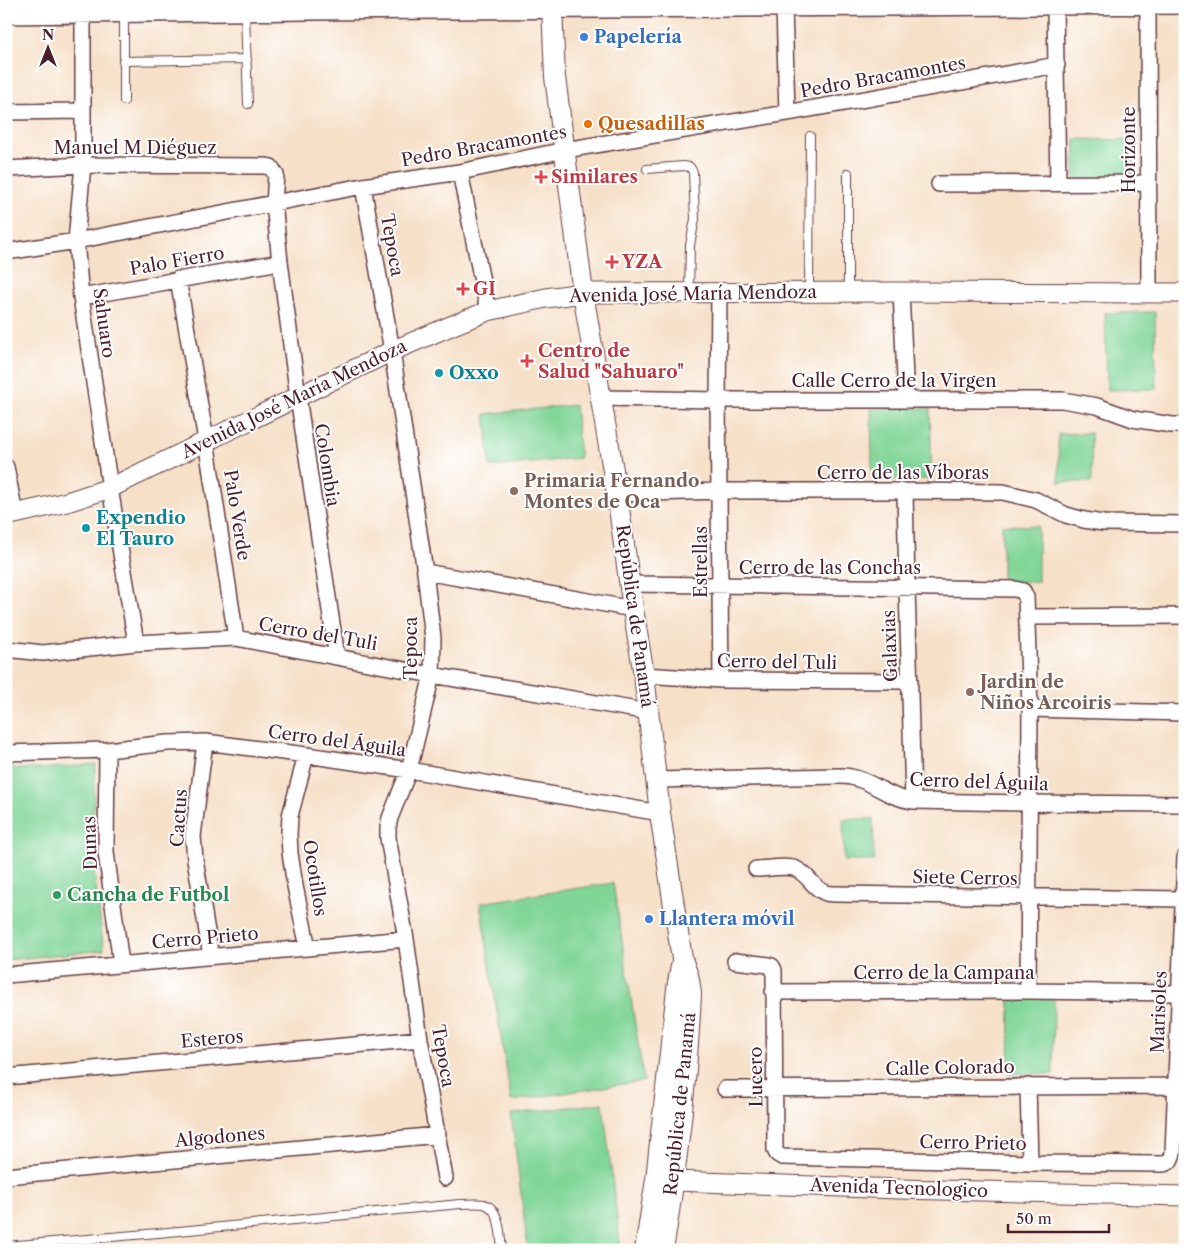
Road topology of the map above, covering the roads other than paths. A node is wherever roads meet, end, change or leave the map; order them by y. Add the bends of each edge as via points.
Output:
1 (1148, 6) edge
2 (1185, 6) edge
3 (1019, 7) edge
4 (1054, 7) edge
5 (552, 8) edge
6 (784, 8) edge
7 (307, 9) edge
8 (467, 9) edge
9 (83, 11) edge
10 (245, 13) junction
11 (124, 15) junction
12 (6, 16) edge
13 (247, 59) junction
14 (123, 61) junction
15 (1057, 65) junction
16 (124, 101) dead end
17 (248, 104) dead end
18 (82, 111) junction
19 (6, 112) edge
20 (787, 113) junction
21 (810, 136) dead end
22 (564, 150) junction
23 (83, 165) junction
24 (265, 166) joint
25 (6, 169) edge
26 (647, 169) dead end
27 (460, 172) junction
28 (848, 173) dead end
29 (1148, 183) junction
30 (939, 184) dead end
31 (1058, 184) junction
32 (363, 186) junction
33 (274, 203) junction
34 (76, 242) junction
35 (6, 252) edge
36 (280, 262) junction
37 (178, 280) junction
38 (809, 292) junction
39 (848, 292) junction
40 (901, 292) junction
41 (583, 293) junction
42 (689, 293) junction
43 (719, 293) junction
44 (1149, 293) junction
45 (1185, 293) edge
46 (81, 297) junction
47 (488, 311) junction
48 (392, 351) junction
49 (298, 397) junction
50 (600, 398) junction
51 (906, 399) junction
52 (718, 400) junction
53 (1185, 426) edge
54 (206, 440) junction
55 (6, 467) edge
56 (110, 488) junction
57 (720, 491) junction
58 (905, 491) junction
59 (617, 494) junction
60 (11, 515) edge
61 (1185, 524) edge
62 (425, 572) junction
63 (630, 584) junction
64 (720, 586) junction
65 (906, 587) junction
66 (633, 609) junction
67 (1185, 616) edge
68 (1027, 617) junction
69 (236, 638) junction
70 (136, 643) junction
71 (6, 649) edge
72 (337, 656) junction
73 (432, 675) junction
74 (644, 675) junction
75 (721, 680) junction
76 (910, 681) junction
77 (1030, 709) junction
78 (649, 712) junction
79 (1185, 713) edge
80 (205, 742) junction
81 (107, 750) junction
82 (6, 752) edge
83 (306, 755) junction
84 (410, 770) junction
85 (656, 780) junction
86 (913, 801) junction
87 (1028, 803) junction
88 (1185, 804) edge
89 (660, 813) junction
90 (1185, 856) edge
91 (756, 869) dead end
92 (1028, 897) junction
93 (1183, 899) junction
94 (406, 939) junction
95 (308, 948) junction
96 (211, 956) junction
97 (682, 959) junction
98 (734, 961) dead end
99 (121, 964) junction
100 (6, 975) edge
101 (677, 989) junction
102 (1028, 991) junction
103 (774, 992) junction
104 (1179, 993) junction
105 (420, 1039) junction
106 (6, 1077) edge
107 (1028, 1086) junction
108 (1175, 1086) junction
109 (774, 1088) junction
110 (725, 1089) dead end
111 (438, 1135) junction
112 (782, 1157) joint
113 (1030, 1163) junction
114 (1163, 1164) joint
115 (6, 1176) edge
116 (445, 1178) dead end
117 (674, 1181) junction
118 (1185, 1196) edge
119 (6, 1246) edge
120 (502, 1250) edge
121 (645, 1250) edge
122 (653, 1250) edge
123 (663, 1250) edge

1 - 2 street
1 - 4 street
1 - 29 street, Horizonte
3 - 4 street
3 - 6 street
4 - 15 street
5 - 6 street
5 - 8 street
5 - 22 main road, República de Panamá via 555,77
6 - 20 street
7 - 8 street
7 - 10 street
9 - 11 street
9 - 12 street
9 - 18 street, Sahuaro
10 - 11 street
10 - 13 lane
11 - 14 lane
13 - 14 lane
13 - 17 lane
14 - 16 lane
15 - 20 street, Pedro Bracamontes
15 - 31 street
18 - 19 street
18 - 23 street, Sahuaro
20 - 22 street, Pedro Bracamontes
21 - 38 lane
22 - 27 street, Pedro Bracamontes
22 - 41 main road, República de Panamá
23 - 24 street, Manuel M Diéguez
23 - 25 street, Manuel M Diéguez
23 - 34 street, Sahuaro
24 - 33 street, Colombia via 276,175
26 - 42 lane via 683,166 690,167 693,172 695,219 690,245
27 - 32 street, Pedro Bracamontes
27 - 47 street
28 - 39 lane
29 - 31 street
29 - 44 street, Horizonte
30 - 31 street
32 - 33 street, Pedro Bracamontes
32 - 48 street, Tepoca
33 - 34 street, Pedro Bracamontes
33 - 36 street, Colombia
34 - 35 street, Pedro Bracamontes
34 - 46 street, Sahuaro
36 - 37 street, Palo Fierro
36 - 49 street, Colombia
37 - 46 street, Palo Fierro
37 - 54 street, Palo Verde
38 - 39 street, Avenida José María Mendoza
38 - 43 street, Avenida José María Mendoza
39 - 40 street, Avenida José María Mendoza
40 - 44 street, Avenida José María Mendoza
40 - 51 street
41 - 42 street, Avenida José María Mendoza
41 - 47 street, Avenida José María Mendoza
41 - 50 main road, República de Panamá
42 - 43 street, Avenida José María Mendoza
43 - 52 street, Estrellas
44 - 45 street, Avenida José María Mendoza
46 - 56 street, Sahuaro
47 - 48 street, Avenida José María Mendoza
48 - 49 street, Avenida José María Mendoza
48 - 62 street, Tepoca
49 - 54 street, Avenida José María Mendoza
49 - 72 street, Colombia
50 - 52 street, Calle Cerro de la Virgen
50 - 59 main road, República de Panamá
51 - 52 street, Calle Cerro de la Virgen
51 - 53 street, Calle Cerro de la Virgen via 1062,400 1096,406 1133,419
52 - 57 street, Estrellas
54 - 56 street, Avenida José María Mendoza
54 - 69 street, Palo Verde
55 - 60 street
56 - 60 street, Avenida José María Mendoza
56 - 70 street, Sahuaro
57 - 58 street, Cerro de las Víboras
57 - 59 street, Cerro de las Víboras
57 - 64 street, Estrellas
58 - 61 street, Cerro de las Víboras via 1003,492 1036,500 1084,520
58 - 65 street, Galaxias
59 - 63 main road, República de Panamá
62 - 66 street
62 - 73 street, Tepoca via 434,638
63 - 64 street, Cerro de las Conchas
63 - 66 main road, República de Panamá
64 - 65 street, Cerro de las Conchas
64 - 75 street, Estrellas
65 - 68 street, Cerro de las Conchas via 1015,588 1023,591 1026,598
65 - 76 street, Galaxias
66 - 74 main road, República de Panamá
67 - 68 street
68 - 77 street
69 - 70 street, Cerro del Tuli
69 - 72 street, Cerro del Tuli
70 - 71 street, Cerro del Tuli via 43,652
72 - 73 street, Cerro del Tuli
73 - 78 street, Cerro del Tuli
73 - 84 street, Tepoca
74 - 75 street, Cerro del Tuli
74 - 78 main road, República de Panamá
75 - 76 street, Cerro del Tuli
76 - 86 street, Galaxias
77 - 79 street
77 - 87 street
78 - 85 main road, República de Panamá
80 - 81 street, Cerro del Águila
80 - 83 street, Cerro del Águila
80 - 96 street, Cactus via 193,836
81 - 82 street, Cerro del Águila
81 - 99 street, Dunas via 106,852
83 - 84 street, Cerro del Águila
83 - 95 street, Ocotillos via 290,816 289,834 295,886
84 - 89 street, Cerro del Águila
84 - 94 street, Tepoca via 388,827
85 - 86 street, Cerro del Águila via 852,777 896,797
85 - 89 main road, República de Panamá
86 - 87 street, Cerro del Águila
87 - 88 street, Cerro del Águila
87 - 92 street
89 - 97 main road, República de Panamá
90 - 93 street, Marisoles
91 - 92 street, Siete Cerros via 796,869 824,892 836,894
92 - 93 street, Siete Cerros
92 - 102 street
93 - 104 street, Marisoles
94 - 95 street, Cerro Prieto
94 - 105 street, Tepoca
95 - 96 street, Cerro Prieto
96 - 99 street, Cerro Prieto
97 - 101 main road, República de Panamá
97 - 117 main road, República de Panamá via 691,994
98 - 103 street via 772,966
99 - 100 street, Cerro Prieto
101 - 117 main road via 683,1026 666,1168
101 - 121 main road, República de Panamá
102 - 103 street, Cerro de la Campana
102 - 104 street, Cerro de la Campana
103 - 109 street, Lucero
104 - 108 street, Marisoles
105 - 106 street, Esteros
105 - 111 street, Tepoca
107 - 108 street, Calle Colorado
107 - 109 street, Calle Colorado
107 - 113 street
108 - 114 street, Marisoles via 1173,1153 1171,1161
109 - 110 street, Calle Colorado
109 - 112 street, Lucero via 775,1150
111 - 115 street, Algodones
111 - 116 street, Tepoca
112 - 113 street, Cerro Prieto
113 - 114 street, Cerro Prieto
117 - 118 street, Avenida Tecnologico
117 - 122 main road via 668,1182 663,1189
117 - 123 main road, República de Panamá
119 - 120 lane via 483,1204 492,1209 497,1219

